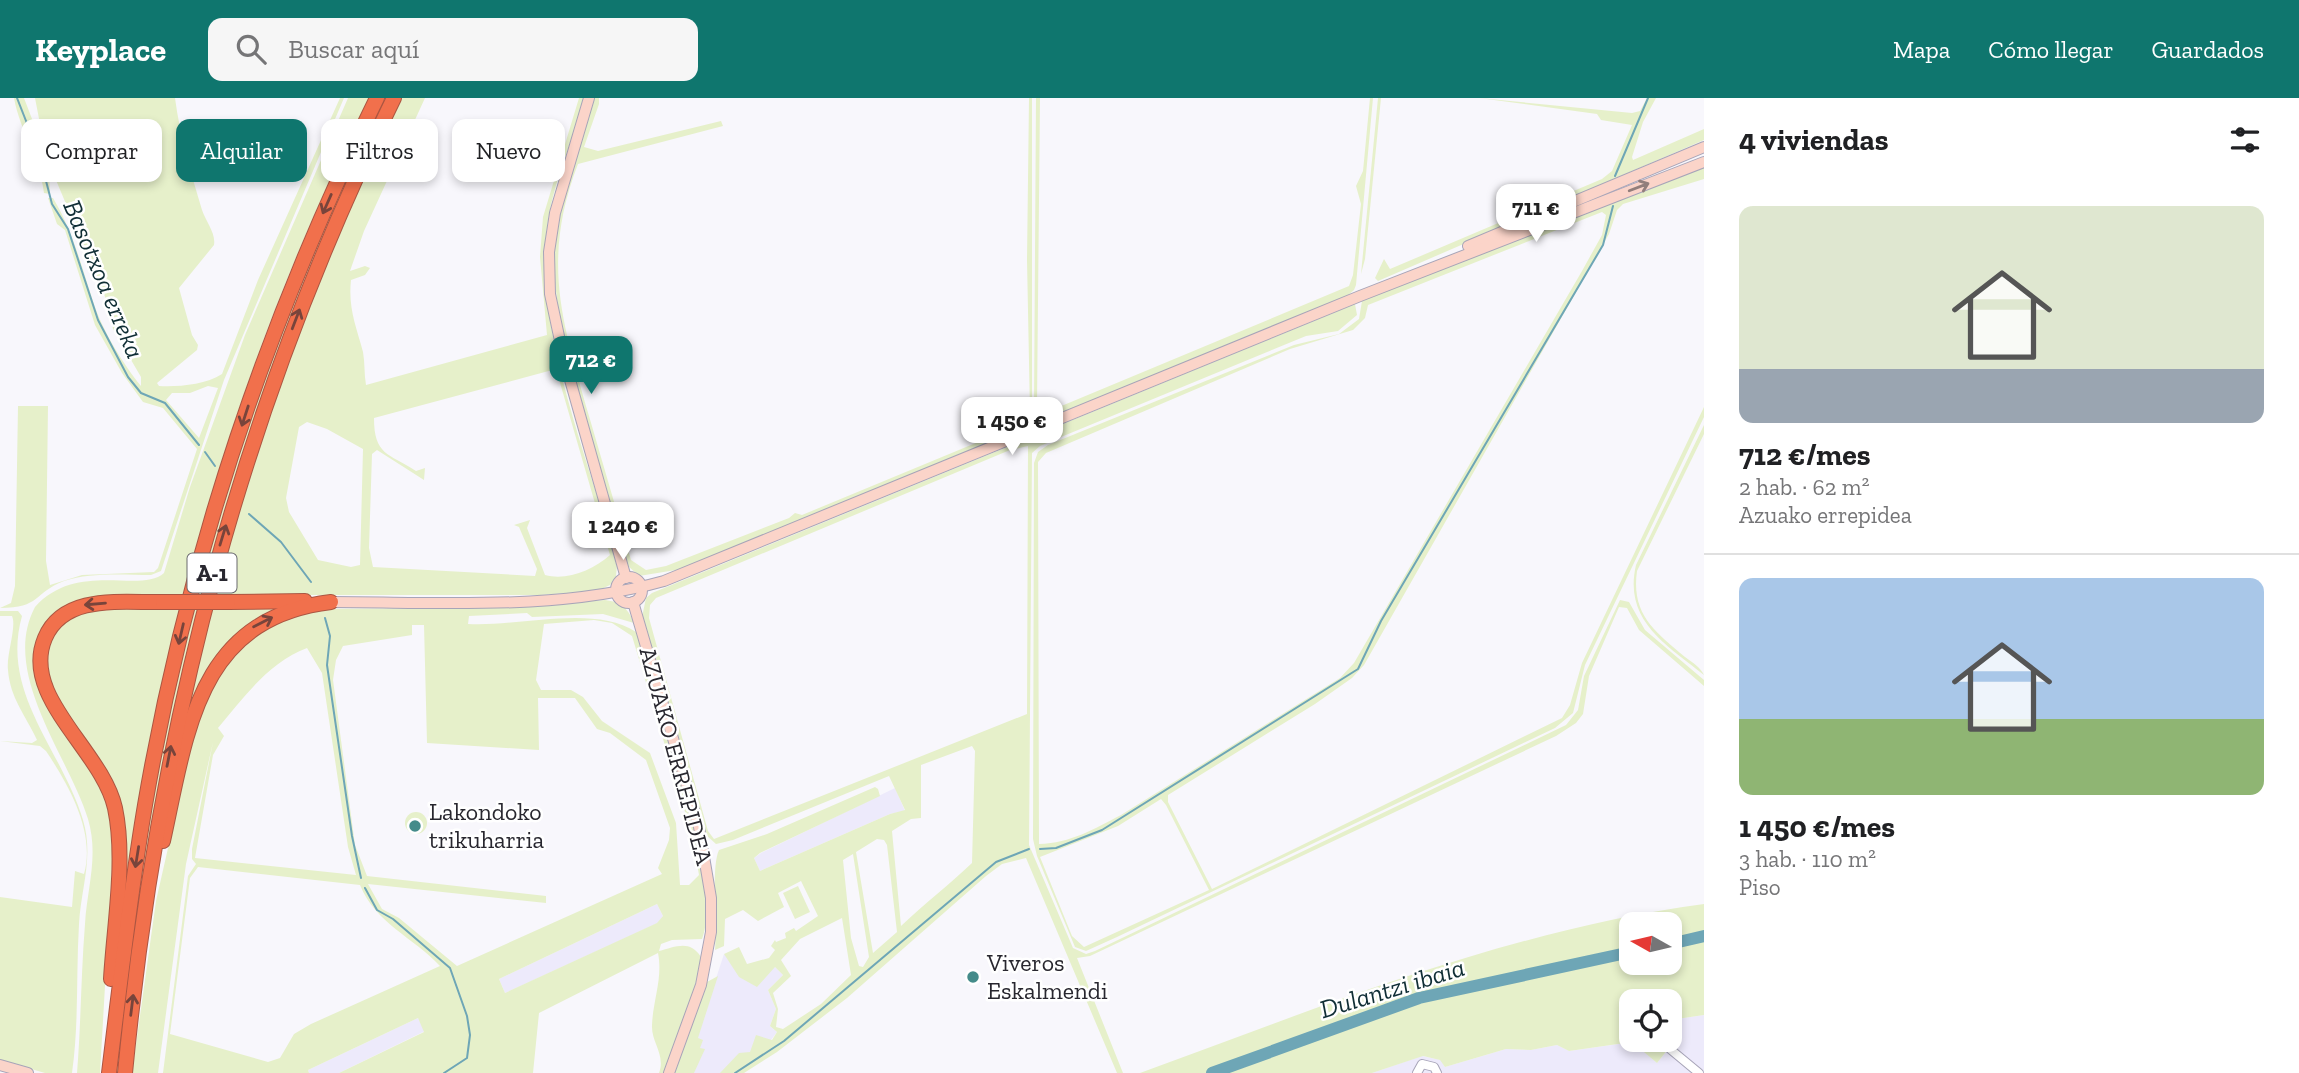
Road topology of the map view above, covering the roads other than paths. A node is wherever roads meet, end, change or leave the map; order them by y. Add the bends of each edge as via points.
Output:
1 (377, 98) edge
2 (394, 98) edge
3 (589, 98) edge
4 (1704, 148) edge
5 (1704, 162) edge
6 (1370, 292) junction
7 (625, 578) junction
8 (641, 588) junction
9 (616, 593) junction
10 (331, 602) junction
11 (633, 602) junction
12 (138, 958) junction
13 (1674, 1052) edge
14 (0, 1065) edge
15 (28, 1073) edge
16 (109, 1073) edge
17 (125, 1073) edge
18 (669, 1073) edge
19 (1416, 1073) edge
20 (1437, 1073) edge
21 (1699, 1073) edge

1 -> 16 highway, A-1 via 282,312 205,541 145,804
12 -> 2 highway, A-1 via 172,744 220,544 297,315
3 - 7 main road via 553,221 550,294
4 - 6 main road
6 -> 5 main road
6 - 8 main road via 692,572
7 - 8 main road via 636,579
7 - 9 main road
8 - 9 main road
8 - 11 main road
9 - 10 main road via 530,601
9 - 11 main road via 626,603
12 -> 10 highway via 190,730 215,669 252,627 285,612
10 -> 16 highway, bridge via 82,606 56,620 41,647 40,673 49,698 101,772 115,809 118,855
11 - 18 main road, AZUAKO ERREPIDEA via 699,827 711,898 711,932 701,985
17 -> 12 highway, A-1
13 - 21 street
14 - 15 main road
19 - 20 street via 1423,1064

